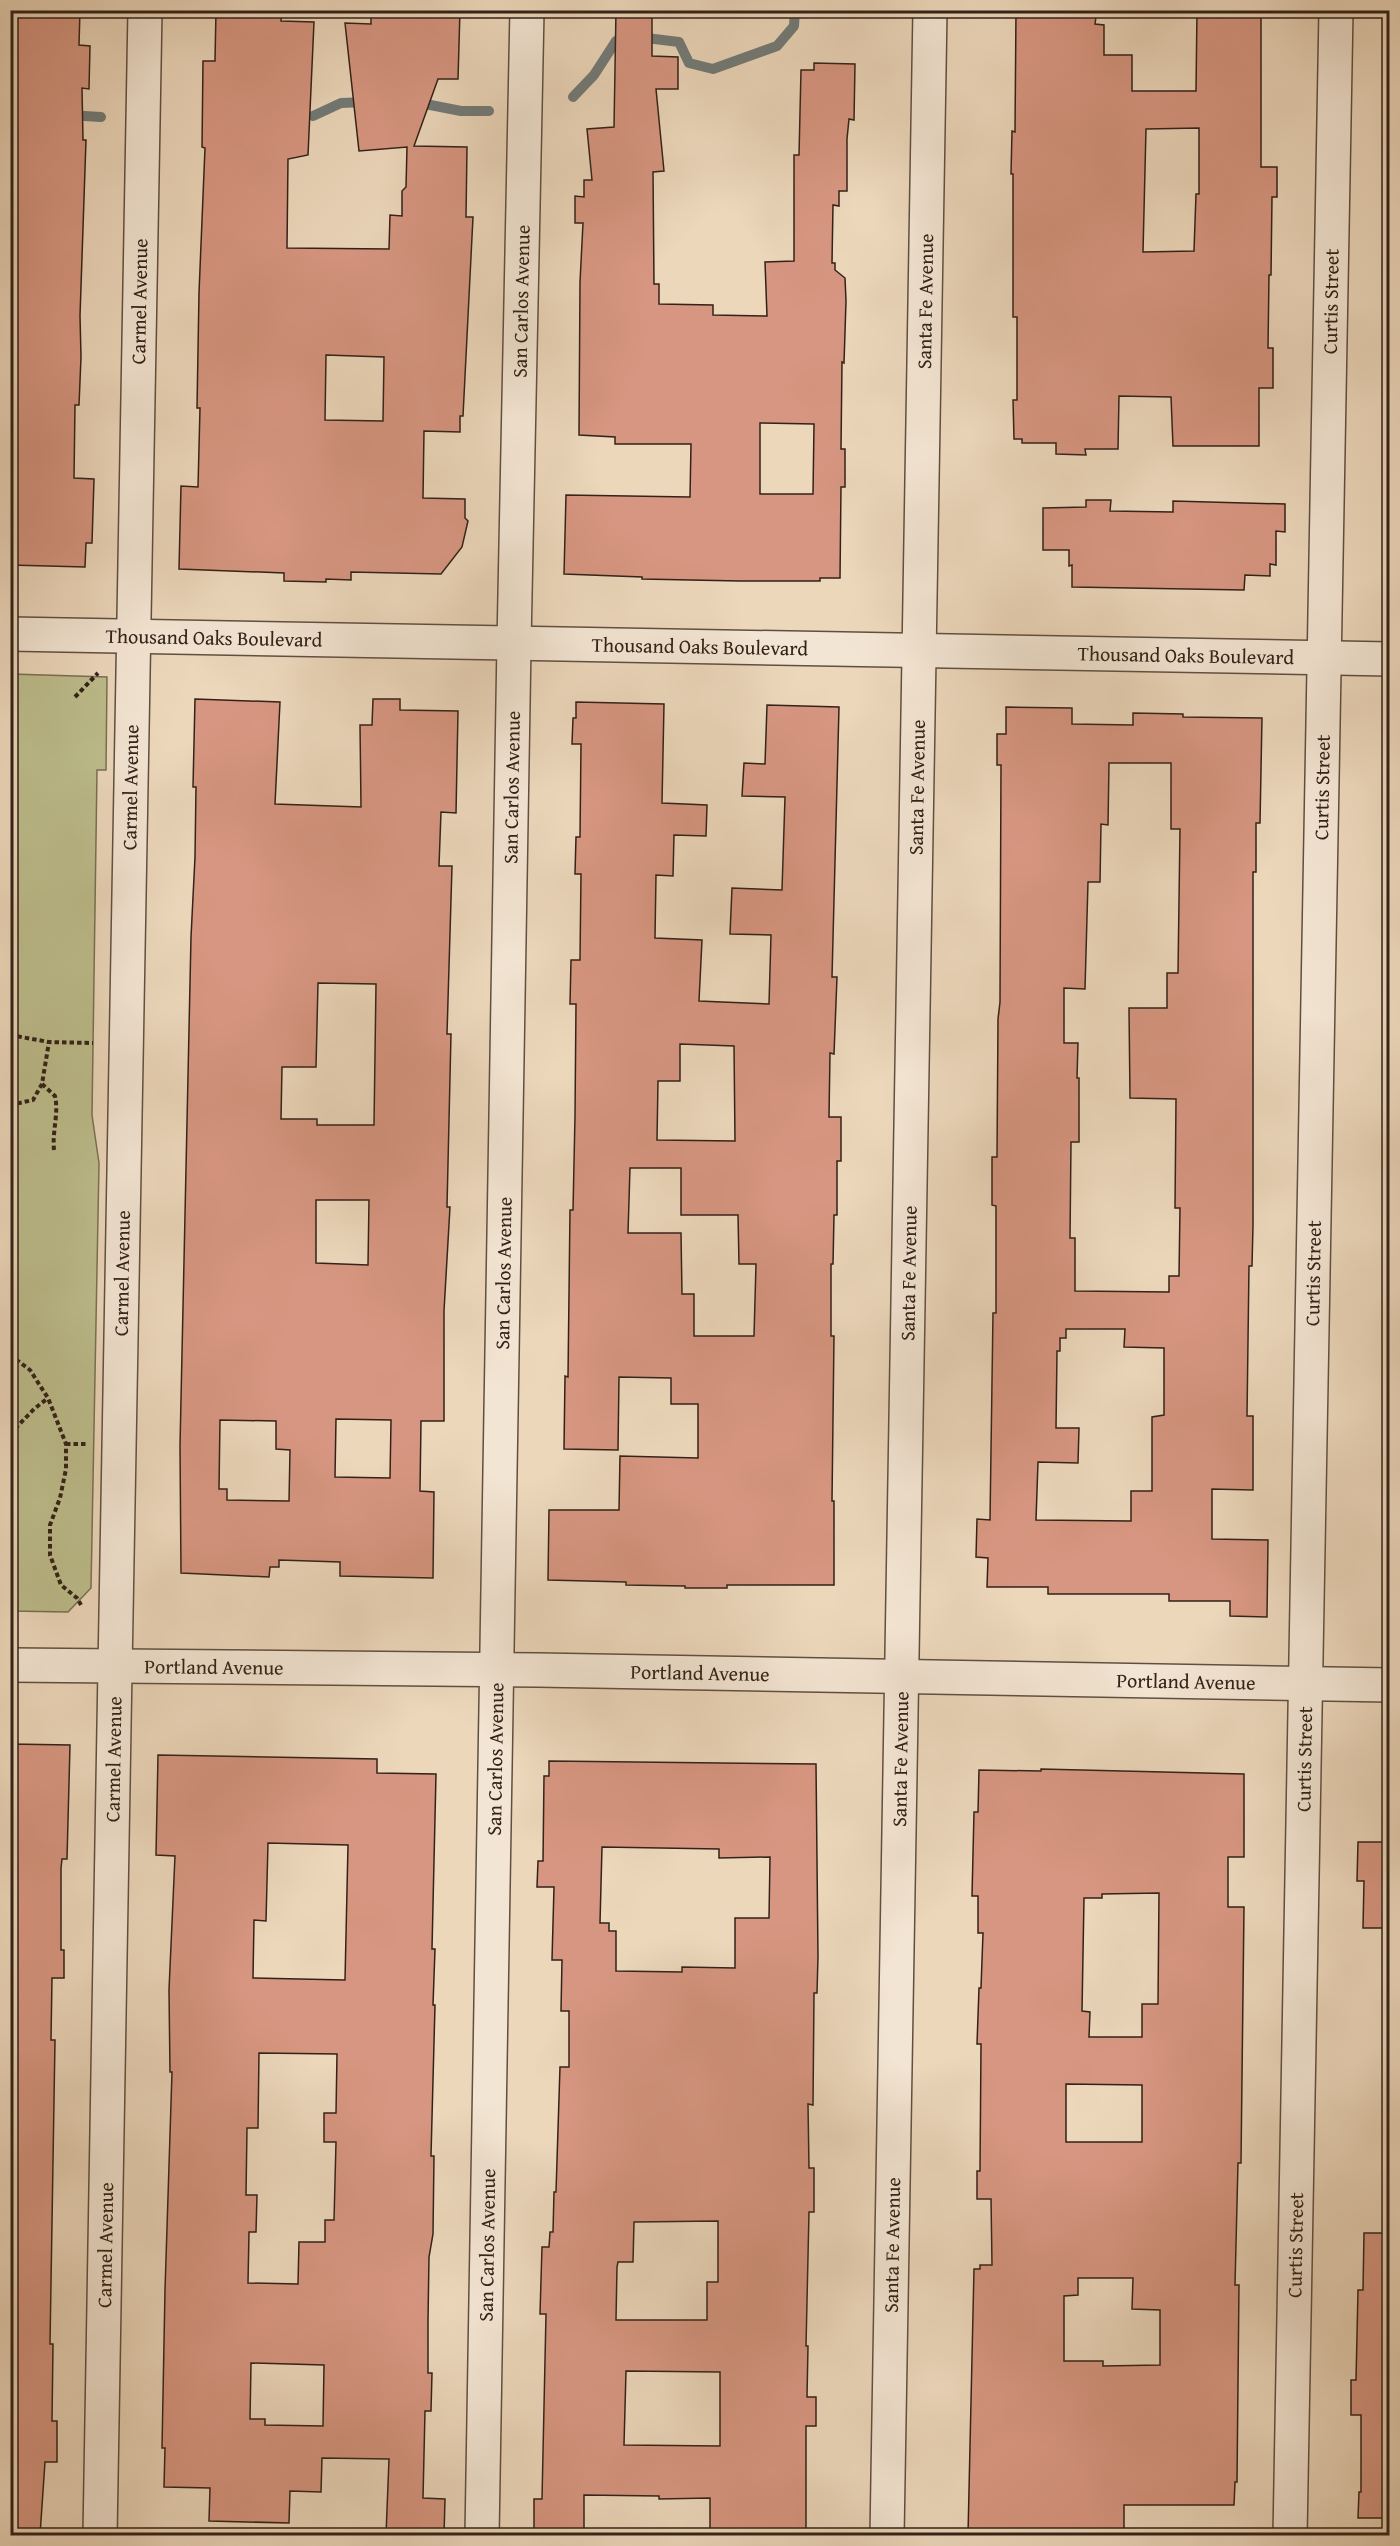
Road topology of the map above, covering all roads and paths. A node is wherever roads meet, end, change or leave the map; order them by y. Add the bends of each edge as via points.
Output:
1 (145, 10) edge
2 (527, 10) edge
3 (930, 10) edge
4 (1336, 10) edge
5 (10, 634) edge
6 (132, 637) junction
7 (514, 643) junction
8 (919, 650) junction
9 (1324, 658) junction
10 (1389, 659) edge
11 (10, 1035) edge
12 (49, 1042) junction
13 (126, 1043) junction
14 (42, 1084) junction
15 (10, 1105) edge
16 (54, 1150) dead end
17 (10, 1355) edge
18 (48, 1398) junction
19 (10, 1434) edge
20 (83, 1608) dead end
21 (10, 1665) edge
22 (116, 1665) junction
23 (496, 1669) junction
24 (902, 1677) junction
25 (1306, 1683) junction
26 (1389, 1685) edge
27 (100, 2535) edge
28 (482, 2535) edge
29 (887, 2535) edge
30 (1290, 2535) edge

1 - 6 street, Carmel Avenue
2 - 7 street, San Carlos Avenue
3 - 8 street, Santa Fe Avenue
4 - 9 street, Curtis Street
5 - 6 street, Thousand Oaks Boulevard
6 - 7 street, Thousand Oaks Boulevard
6 - 13 street, Carmel Avenue
7 - 8 street, Thousand Oaks Boulevard
7 - 23 street, San Carlos Avenue
8 - 9 street, Thousand Oaks Boulevard
8 - 24 street, Santa Fe Avenue
9 - 10 street, Thousand Oaks Boulevard
9 - 25 street, Curtis Street
11 - 12 path
12 - 13 path
12 - 14 path
13 - 22 street, Carmel Avenue
14 - 15 path via 33,1100
14 - 16 path via 56,1096
17 - 18 path via 30,1370
18 - 19 path
18 - 20 path via 66,1444 66,1469 50,1525 50,1555 61,1585 78,1598
21 - 22 street, Portland Avenue
22 - 23 street, Portland Avenue
22 - 27 street, Carmel Avenue
23 - 24 street, Portland Avenue
23 - 28 street, San Carlos Avenue
24 - 25 street, Portland Avenue
24 - 29 street, Santa Fe Avenue
25 - 26 street, Portland Avenue
25 - 30 street, Curtis Street

